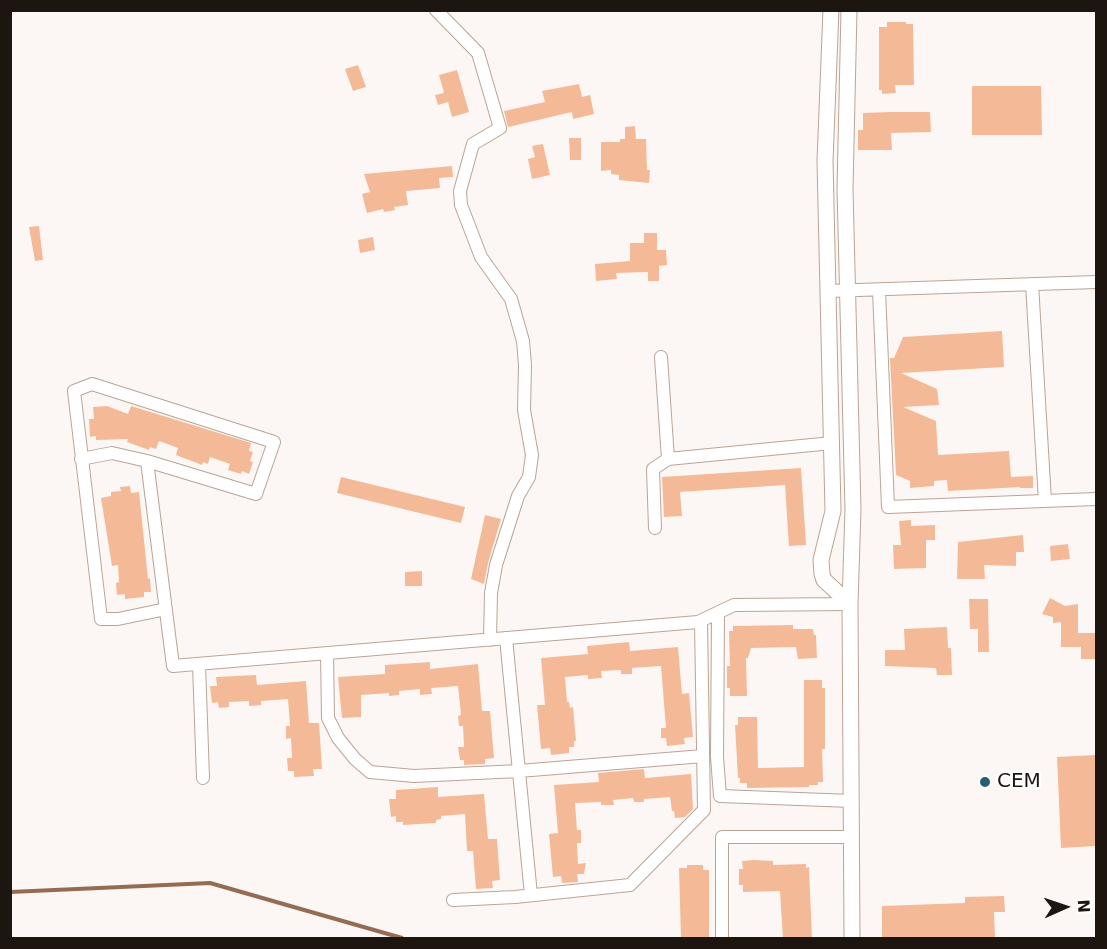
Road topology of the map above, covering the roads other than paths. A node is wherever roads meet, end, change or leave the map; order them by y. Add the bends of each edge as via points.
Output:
1 (436, 10) edge
2 (831, 10) edge
3 (849, 10) edge
4 (1096, 282) edge
5 (1032, 284) junction
6 (879, 290) junction
7 (828, 291) junction
8 (849, 291) junction
9 (661, 357) dead end
10 (832, 443) junction
11 (81, 459) junction
12 (668, 459) junction
13 (147, 461) junction
14 (1096, 499) edge
15 (1045, 501) junction
16 (655, 528) dead end
17 (850, 604) junction
18 (166, 609) junction
19 (718, 613) junction
20 (701, 621) junction
21 (506, 638) junction
22 (490, 640) junction
23 (327, 653) junction
24 (199, 664) junction
25 (703, 756) junction
26 (519, 771) junction
27 (203, 778) dead end
28 (852, 801) junction
29 (852, 837) junction
30 (531, 895) junction
31 (453, 900) dead end
32 (722, 939) edge
33 (852, 939) edge

1 - 22 street via 478,53 500,128 473,144 460,191 461,205 481,257 511,299 523,341 524,410 532,455 529,477 518,496 496,565
2 - 7 street via 825,161
3 - 8 street via 845,189
4 - 5 street
5 - 6 street
5 - 15 street
6 - 8 street
6 - 15 street via 888,507
7 - 8 street
7 - 10 street
8 - 17 street via 853,509
9 - 12 street
10 - 12 street
10 - 17 street via 833,511 820,567 824,580
11 - 13 street via 112,453
11 - 13 street via 74,391 92,384 274,442 256,494
11 - 18 street via 101,619
12 - 16 street via 653,470
13 - 18 street
14 - 15 street
17 - 19 street via 734,605
17 - 28 street
18 - 24 street via 173,666
19 - 20 street
19 - 28 street via 720,796
20 - 21 street
20 - 25 street
21 - 22 street
21 - 26 street
22 - 23 street
23 - 24 street
23 - 26 street via 328,718 338,738 370,772 414,776
24 - 27 street
25 - 26 street
25 - 30 street via 704,810 630,885
26 - 30 street
28 - 29 street
29 - 32 street via 722,837
29 - 33 street
30 - 31 street

